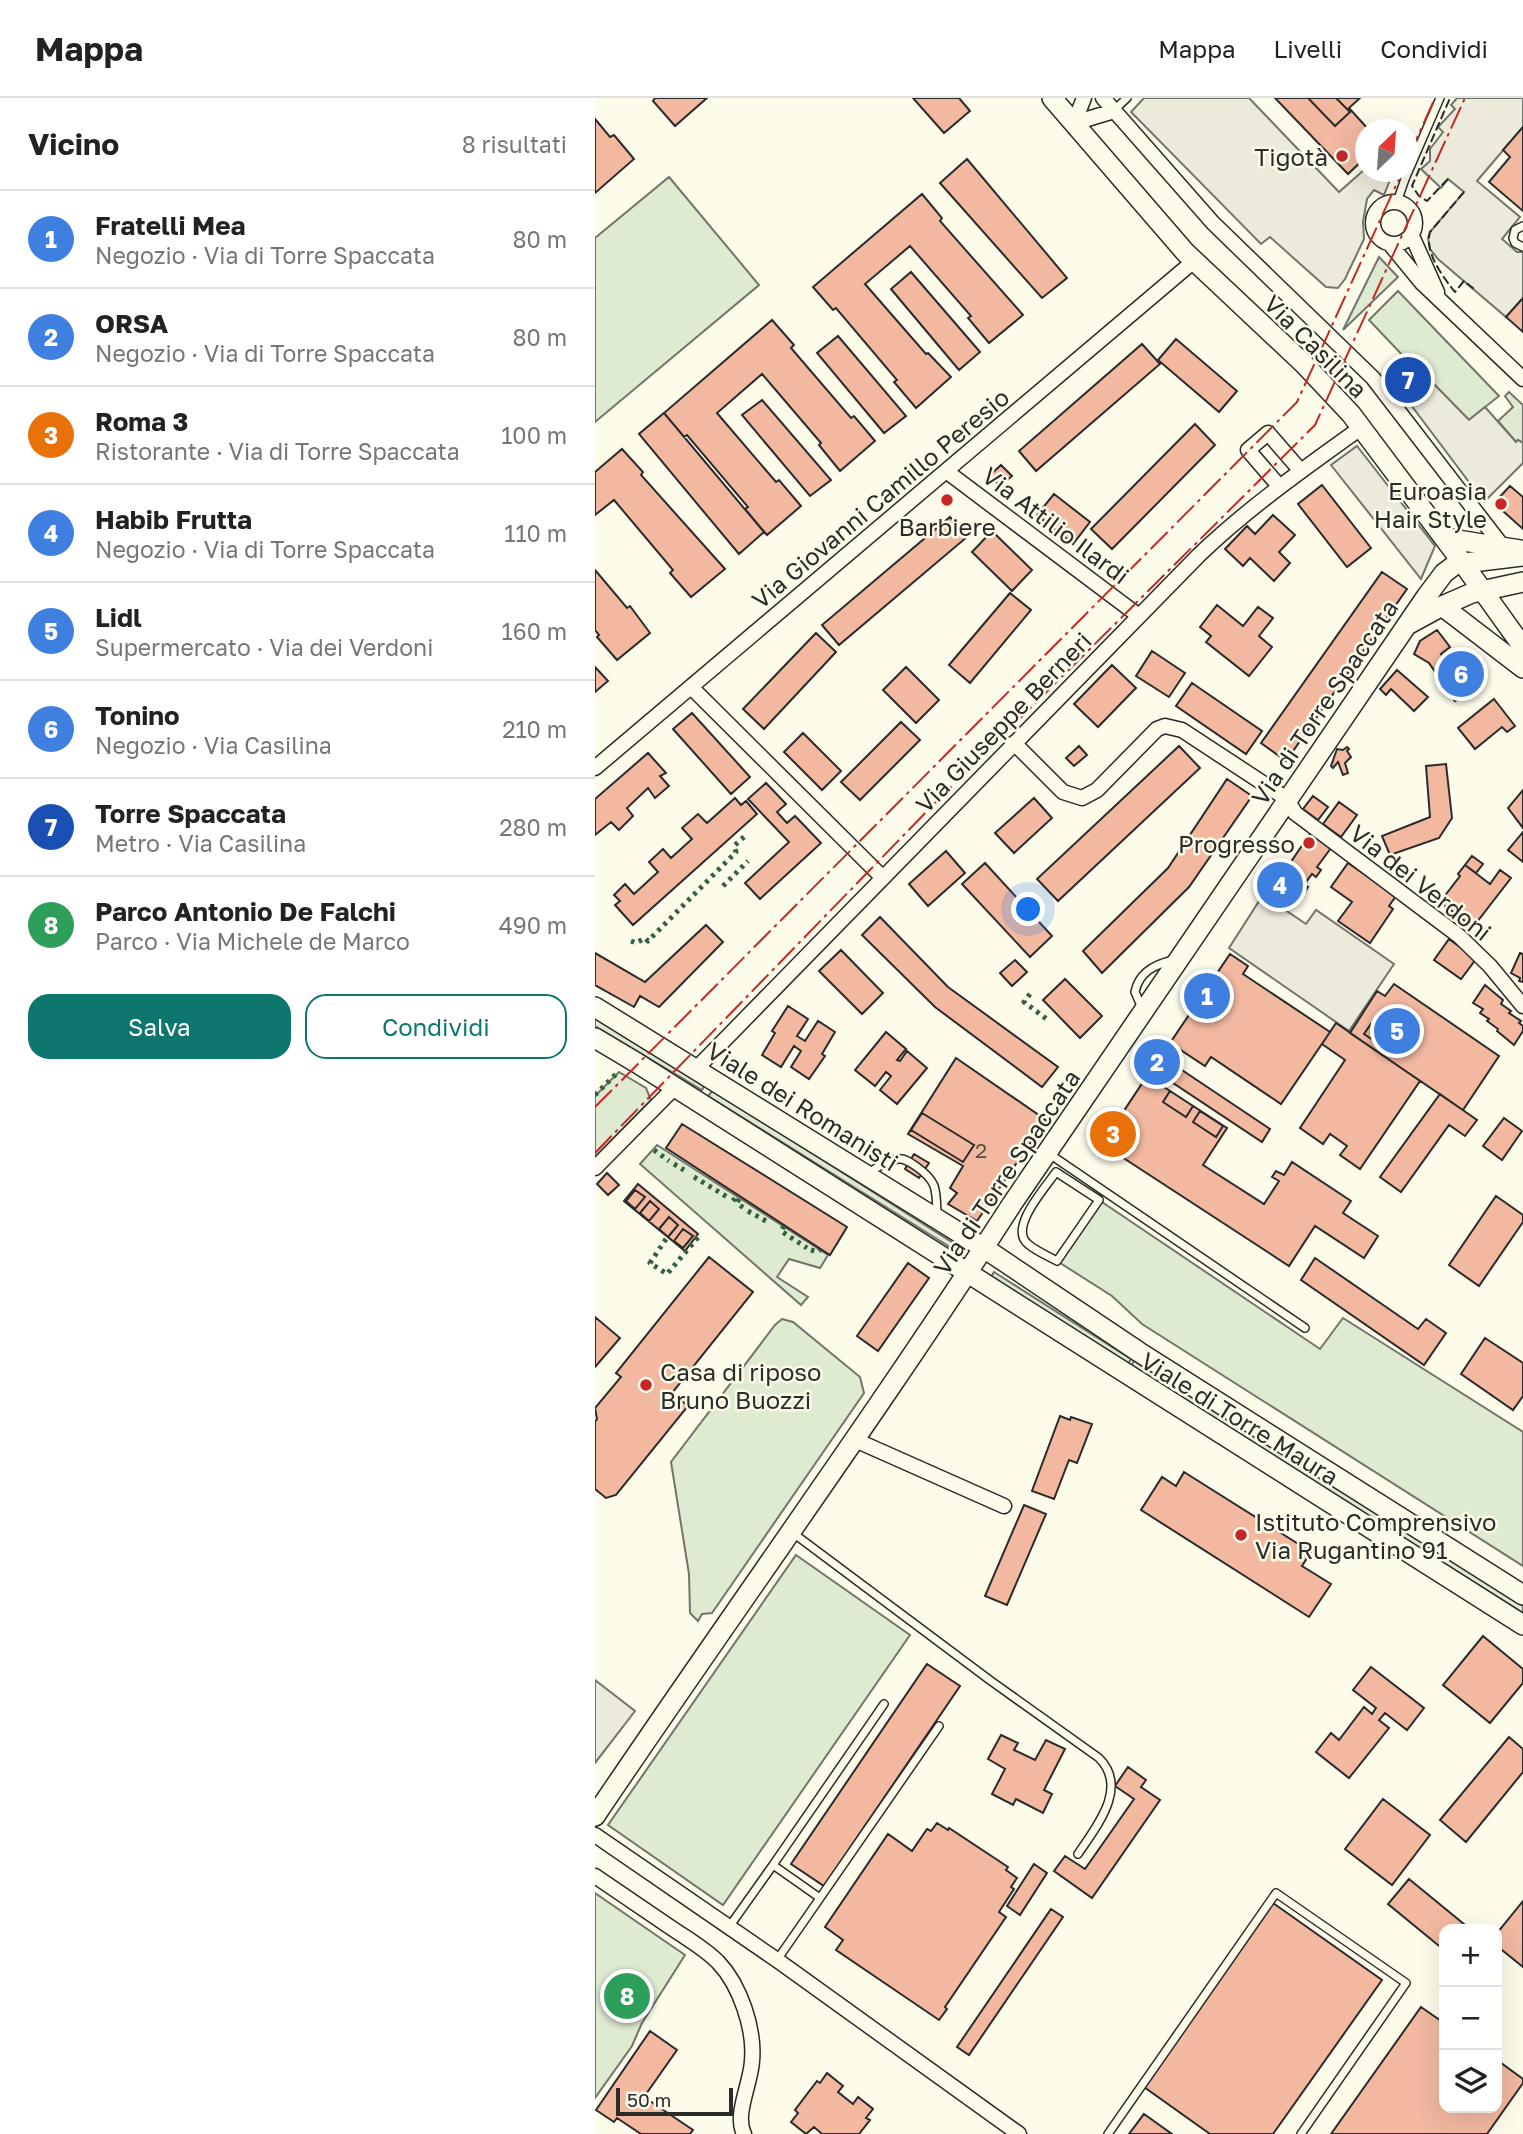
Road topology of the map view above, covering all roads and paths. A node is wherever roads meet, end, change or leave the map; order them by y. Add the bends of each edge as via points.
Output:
1 (1052, 98) edge
2 (1084, 98) edge
3 (1103, 98) edge
4 (1127, 98) edge
5 (1440, 98) edge
6 (1114, 111) junction
7 (1074, 123) junction
8 (1397, 202) junction
9 (1523, 226) edge
10 (1412, 236) junction
11 (1391, 244) junction
12 (1523, 247) edge
13 (1194, 261) junction
14 (1441, 300) junction
15 (1523, 379) edge
16 (1362, 427) junction
17 (1300, 470) junction
18 (946, 471) junction
19 (1279, 486) junction
20 (1445, 538) junction
21 (1503, 547) junction
22 (1523, 553) edge
23 (1462, 562) junction
24 (1523, 582) edge
25 (1483, 590) junction
26 (1442, 606) junction
27 (1139, 616) junction
28 (1405, 627) junction
29 (1523, 648) edge
30 (1523, 668) edge
31 (692, 688) junction
32 (1014, 743) junction
33 (595, 768) edge
34 (1287, 799) junction
35 (883, 878) junction
36 (1523, 1006) edge
37 (595, 1007) edge
38 (595, 1038) edge
39 (696, 1069) junction
40 (675, 1087) junction
41 (1048, 1153) junction
42 (595, 1168) edge
43 (865, 1174) junction
44 (1098, 1200) joint
45 (937, 1219) junction
46 (984, 1248) junction
47 (968, 1273) junction
48 (1305, 1328) dead end
49 (853, 1439) junction
50 (1004, 1506) dead end
51 (790, 1531) junction
52 (1523, 1595) edge
53 (1523, 1625) edge
54 (884, 1704) dead end
55 (939, 1726) dead end
56 (595, 1816) edge
57 (595, 1835) edge
58 (1078, 1854) dead end
59 (773, 1866) junction
60 (595, 1876) edge
61 (820, 1898) junction
62 (729, 1927) junction
63 (777, 1960) junction
64 (744, 2134) edge
65 (1019, 2134) edge
66 (1108, 2134) edge
67 (1301, 2134) edge

1 - 7 street, Via Casilina
2 - 7 street
3 - 6 street, Via Casilina
4 - 6 lane
5 - 8 lane
6 - 7 street
6 - 21 street, Via Casilina via 1226,236 1359,362
7 - 13 street, Via Casilina
8 - 10 street via 1413,212 1416,225
8 - 11 street via 1380,207 1373,219 1378,237
9 - 12 lane via 1517,228 1513,239
10 - 11 street
10 - 14 street
11 - 14 street via 1413,274
13 - 16 street, Via Casilina via 1323,382
13 - 18 street, Via Giovanni Camillo Peresio
14 - 15 street
16 - 17 street, Via Giuseppe Berneri
16 - 20 street, Via Casilina
17 - 19 street, Via Giuseppe Berneri
17 - 19 street via 1268,433 1248,450
18 - 27 street, Via Attilio Ilardi
18 - 31 street, Via Giovanni Camillo Peresio
19 - 27 street, Via Giuseppe Berneri via 1226,529
20 - 21 street
20 - 23 street, Via Casilina
21 - 22 street
22 - 23 street
23 - 25 street, Via Casilina
23 - 28 street, Via di Torre Spaccata via 1444,573
24 - 25 street
25 - 26 street
25 - 29 street, Via Casilina
26 - 28 street
26 - 30 street
27 - 32 street, Via Giuseppe Berneri
28 - 34 street, Via di Torre Spaccata
31 - 33 street, Via Giovanni Camillo Peresio
31 - 35 street
32 - 34 street, Via dei Verdoni via 1063,792 1081,798 1097,790 1157,729 1172,726
32 - 35 street, Via Giuseppe Berneri
34 - 36 street, Via dei Verdoni via 1295,813 1464,941
34 - 41 street, Via di Torre Spaccata
35 - 39 street, Via Giuseppe Berneri
37 - 39 street, Viale dei Romanisti
38 - 40 street
39 - 43 street, Viale dei Romanisti
40 - 42 street
40 - 47 street
41 - 46 street, Via di Torre Spaccata
41 - 48 lane
43 - 45 street, Viale dei Romanisti
43 - 45 lane via 890,1161 908,1161 935,1185
44 - 44 lane via 1056,1172 1022,1221 1025,1243 1057,1261
45 - 46 street, Viale dei Romanisti
46 - 47 street, Via di Torre Spaccata
46 - 52 street, Viale di Torre Maura via 1139,1352
47 - 49 street, Via di Torre Spaccata
47 - 53 street, Viale di Torre Maura
49 - 50 street
49 - 51 street, Via di Torre Spaccata
51 - 56 street, Via di Torre Spaccata
51 - 58 lane via 1108,1766 1108,1801
54 - 59 lane
55 - 61 lane
57 - 62 street
59 - 61 lane
59 - 62 lane
60 - 64 street via 708,1953 729,1977 752,2043 740,2117
61 - 63 lane
62 - 63 street
63 - 65 street
66 - 67 lane via 1276,1892 1406,1983

